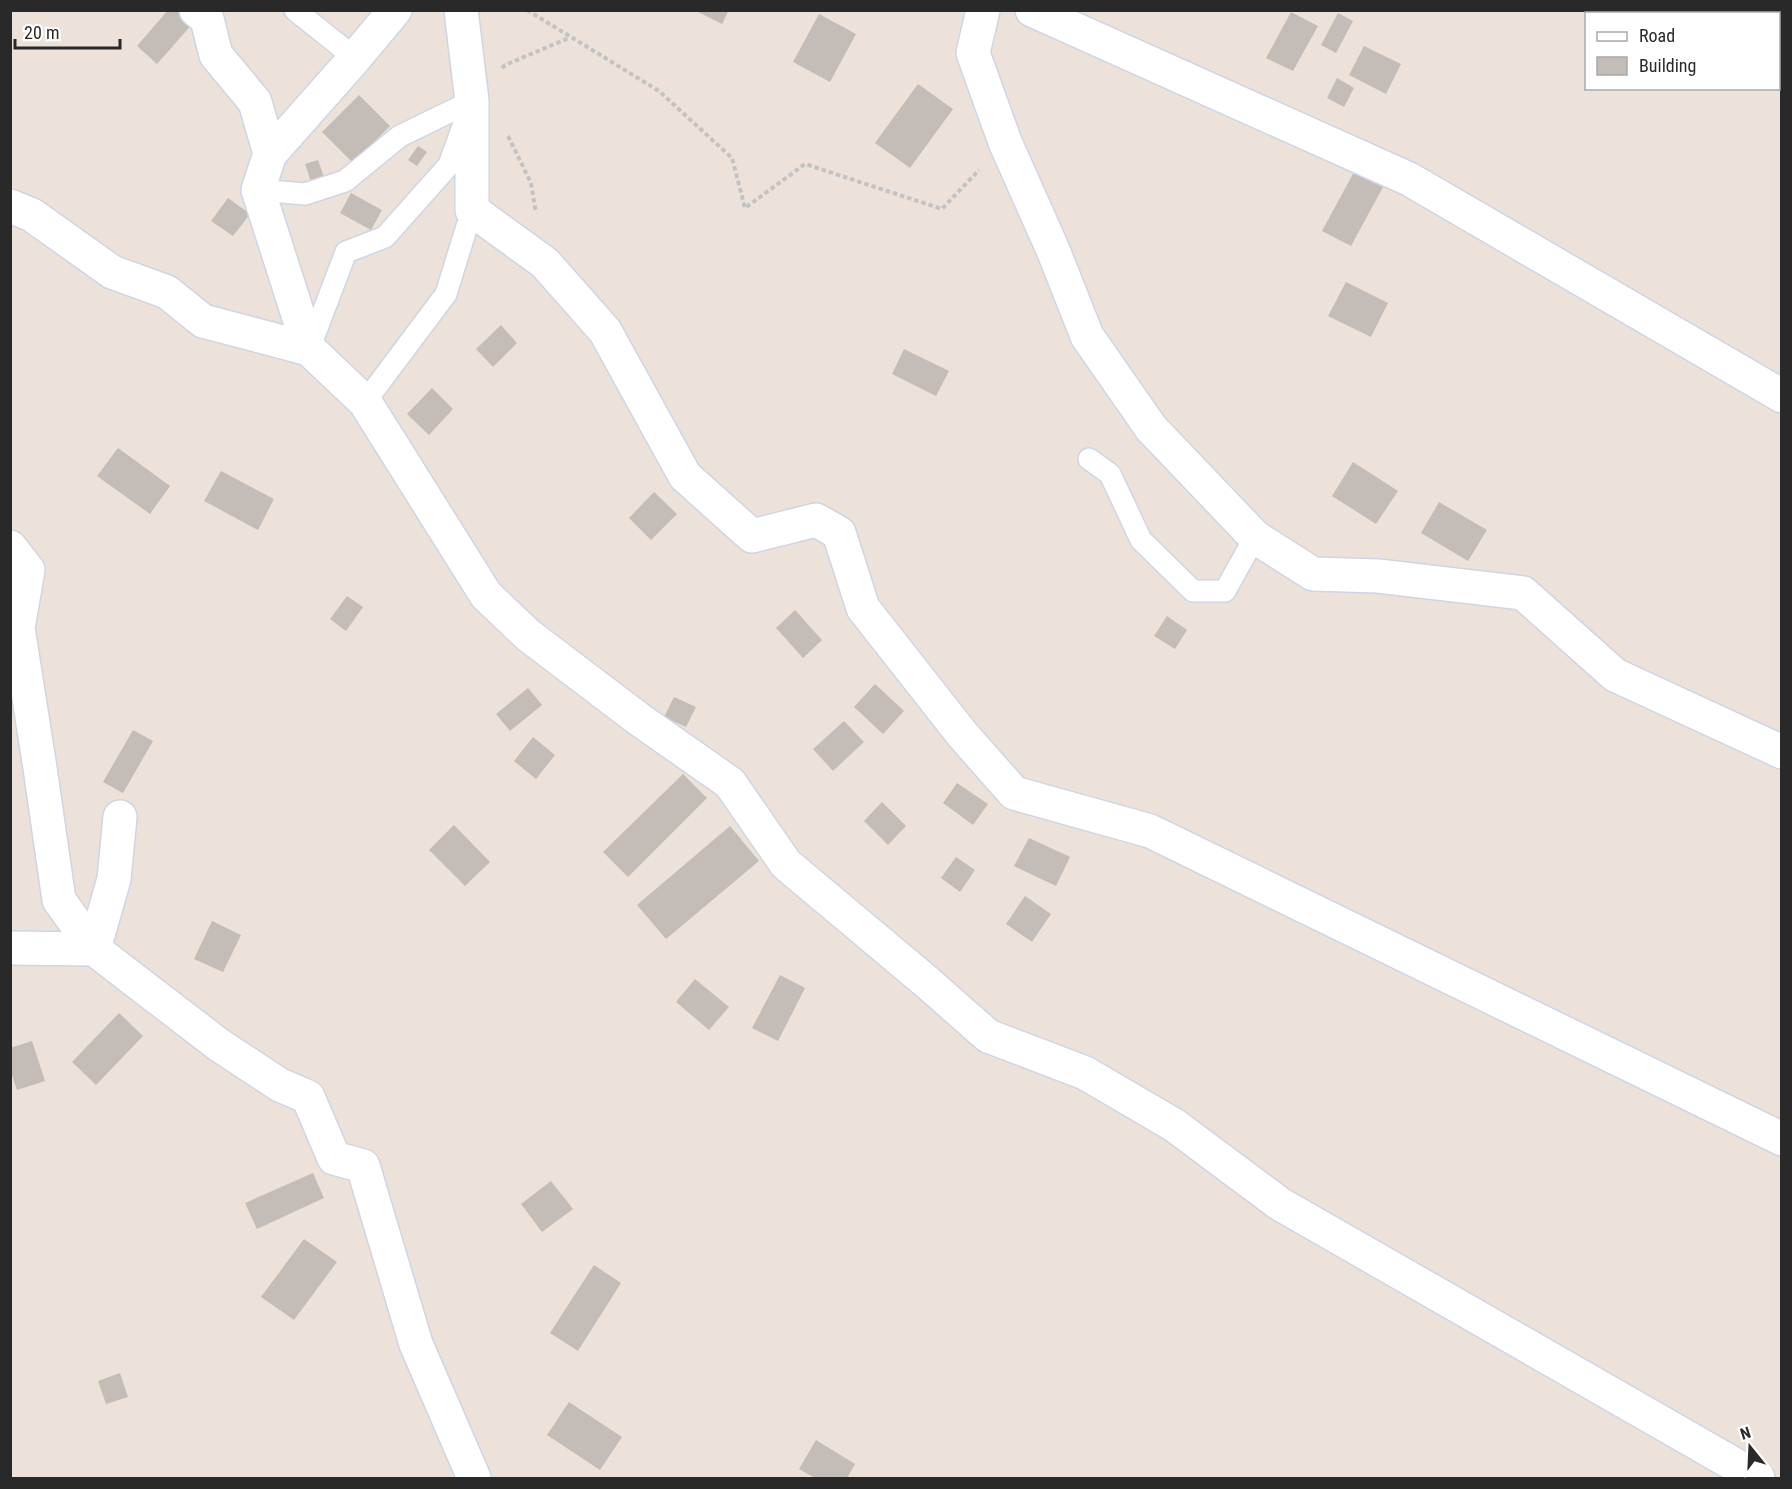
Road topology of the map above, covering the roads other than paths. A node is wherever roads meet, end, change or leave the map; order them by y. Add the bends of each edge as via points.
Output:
1 (196, 10) edge
2 (296, 10) edge
3 (394, 10) edge
4 (461, 10) edge
5 (982, 10) edge
6 (1032, 10) edge
7 (355, 58) junction
8 (472, 101) junction
9 (270, 154) junction
10 (449, 165) junction
11 (258, 190) junction
12 (10, 206) edge
13 (472, 210) junction
14 (309, 349) junction
15 (1782, 396) edge
16 (365, 402) junction
17 (1089, 459) dead end
18 (1255, 537) junction
19 (10, 547) edge
20 (1782, 752) edge
21 (120, 817) dead end
22 (10, 948) edge
23 (94, 949) junction
24 (1782, 1139) edge
25 (474, 1479) edge
26 (1758, 1479) edge

1 - 9 street via 207,19 216,56 255,102
2 - 7 lane
3 - 7 street
4 - 8 street
5 - 18 street via 973,53 1005,142 1087,336 1151,428
6 - 15 street via 1409,179
7 - 9 street
8 - 10 lane
8 - 11 lane via 400,136 345,181 305,194
8 - 13 street
9 - 11 street
10 - 13 lane
10 - 14 lane via 385,237 346,252
11 - 14 street
12 - 14 street via 32,215 112,273 167,292 203,321
13 - 16 lane via 446,294
13 - 24 street via 545,263 604,331 685,476 753,536 816,520 839,533 863,608 1014,793 1150,831
14 - 16 street
16 - 26 street via 486,595 528,636 730,783 786,864 988,1036 1085,1073 1174,1125 1281,1204
17 - 18 lane via 1110,474 1141,540 1193,591 1225,591
18 - 20 street via 1312,574 1378,576 1523,593 1615,675
19 - 23 street via 28,570 18,628 59,900
21 - 23 street via 114,879
22 - 23 street
23 - 25 street via 219,1045 280,1085 308,1097 334,1158 363,1166 416,1344

